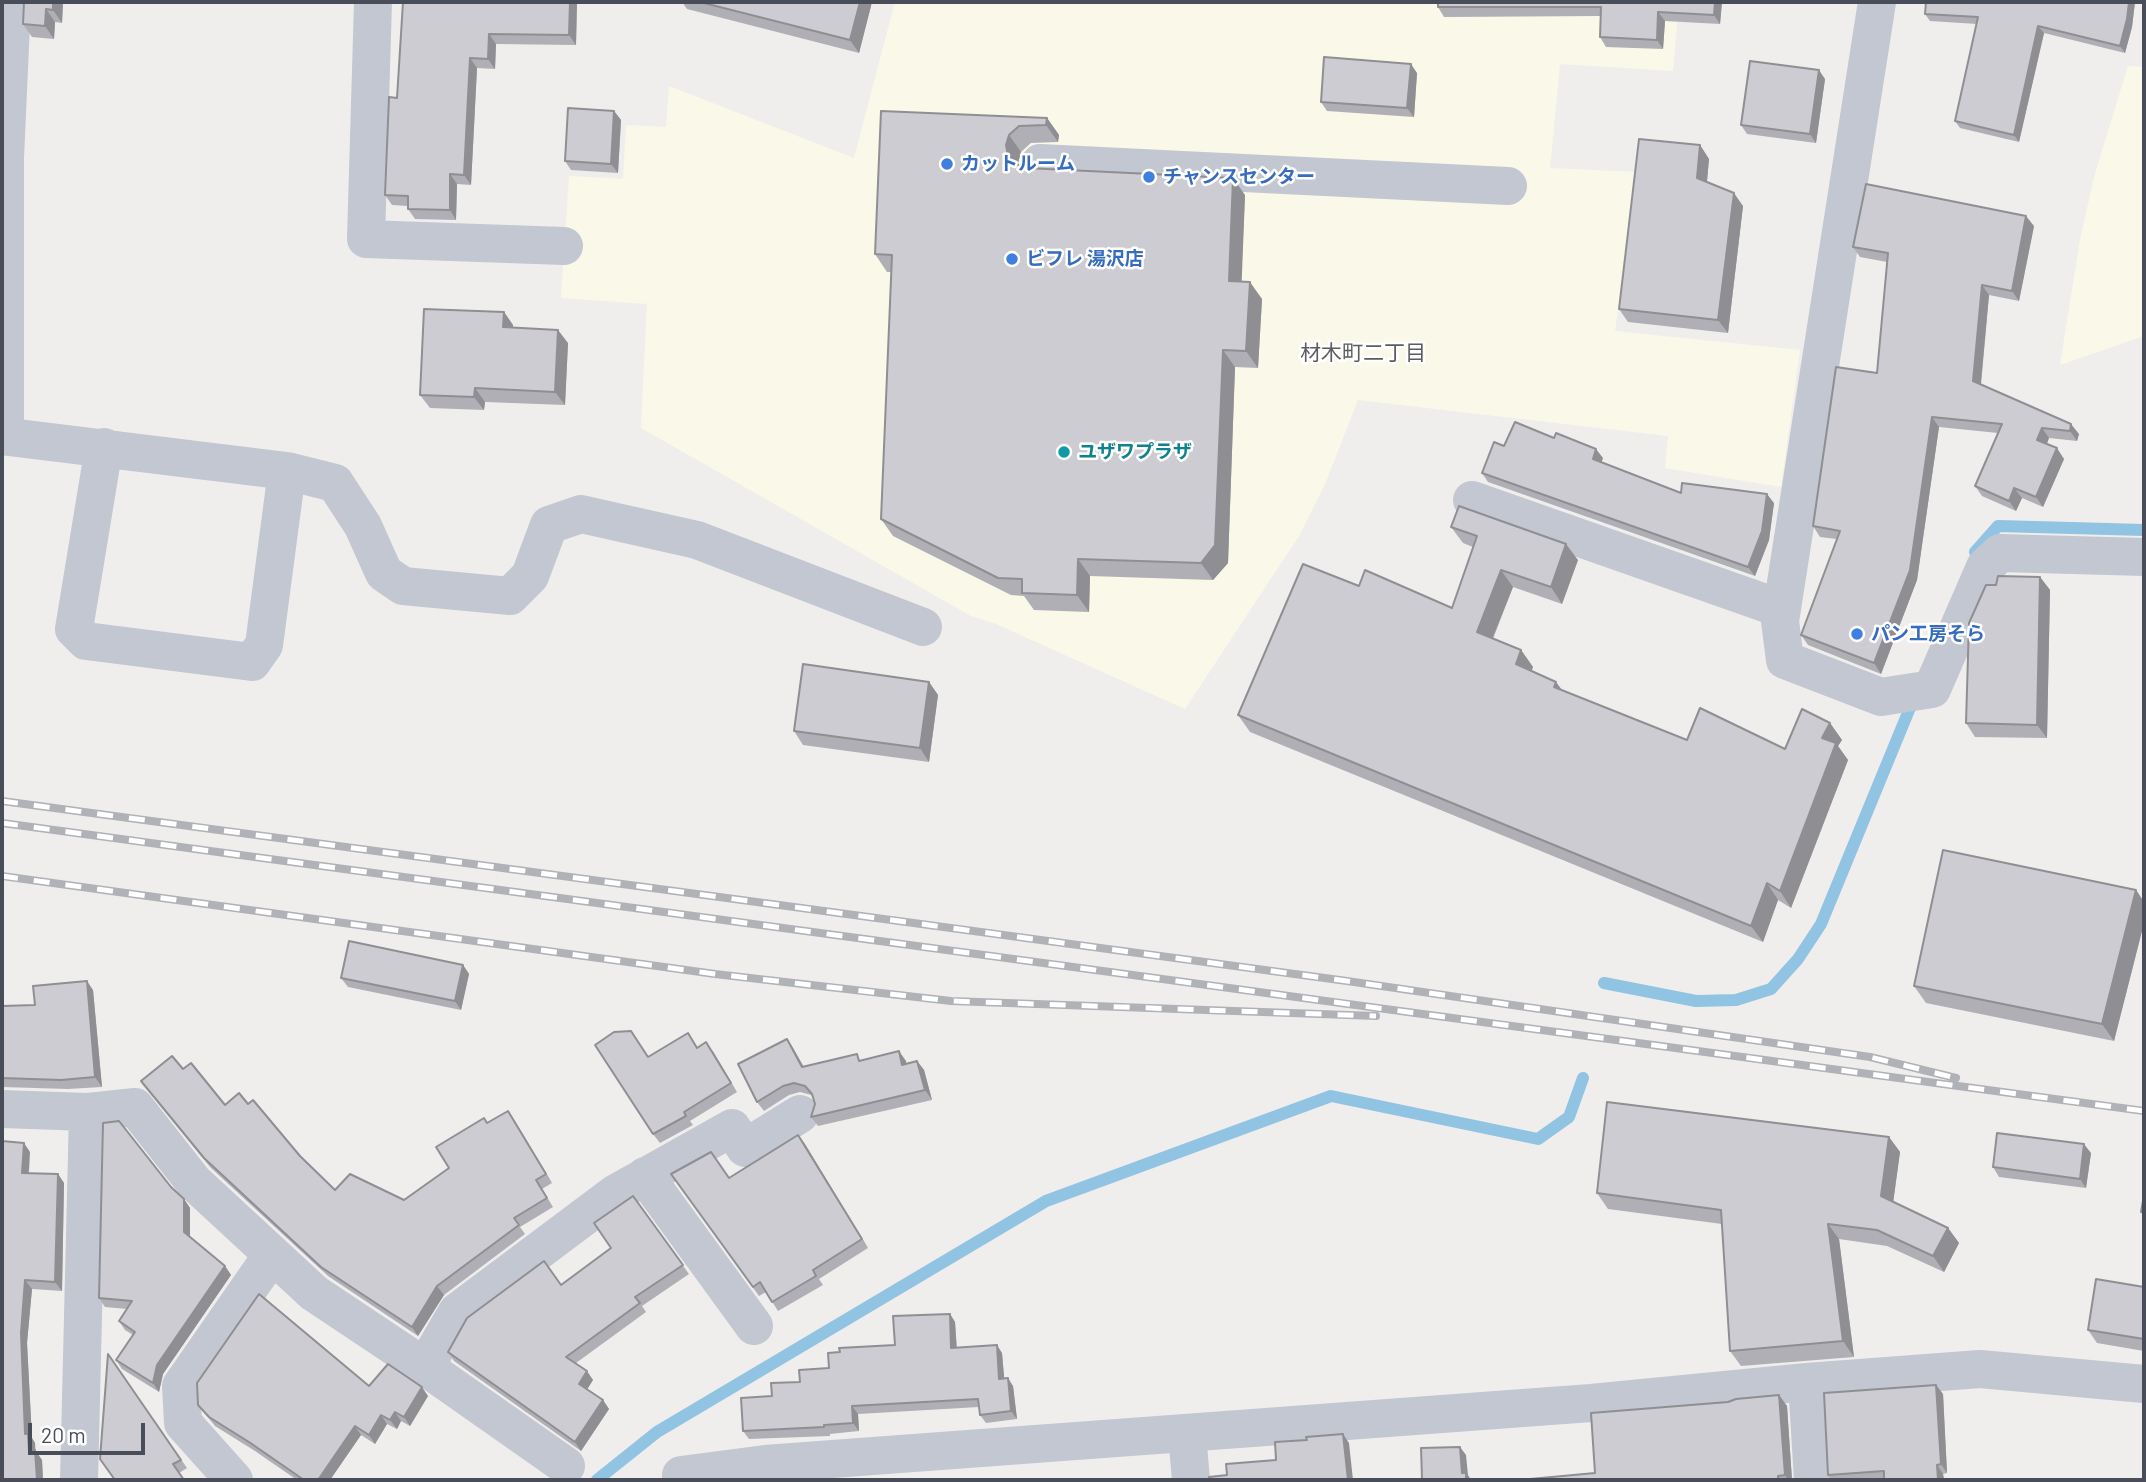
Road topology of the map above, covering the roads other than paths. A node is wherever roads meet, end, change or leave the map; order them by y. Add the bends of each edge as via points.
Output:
1 (12, 2) edge
2 (373, 2) edge
3 (1877, 2) edge
4 (1040, 163) edge
5 (1508, 186) dead end
6 (564, 246) dead end
7 (4, 436) edge
8 (104, 447) junction
9 (287, 471) junction
10 (1472, 500) dead end
11 (2144, 557) edge
12 (1782, 609) junction
13 (923, 627) dead end
14 (2, 1110) edge
15 (88, 1112) junction
16 (800, 1115) dead end
17 (645, 1176) junction
18 (272, 1255) junction
19 (754, 1326) dead end
20 (425, 1367) junction
21 (1807, 1381) junction
22 (2144, 1384) edge
23 (1187, 1434) junction
24 (566, 1466) dead end
25 (79, 1480) edge
26 (234, 1480) edge
27 (681, 1480) edge
28 (1191, 1480) edge
29 (1813, 1480) edge

1 - 7 street via 5,158
2 - 6 street via 366,239
3 - 12 street
4 - 5 street
7 - 8 street
8 - 9 street
8 - 9 street via 74,629 86,641 252,662 264,645
9 - 13 street via 335,483 363,526 384,573 403,586 510,596 530,576 549,525 582,514 697,540
10 - 12 street
11 - 12 street via 2000,553 1985,567 1932,689 1881,697 1785,660
14 - 15 street
15 - 18 street via 135,1107 194,1182
15 - 25 street
16 - 17 street via 745,1148 732,1128
17 - 19 street
17 - 20 street via 457,1312
18 - 20 street via 314,1293
18 - 26 street via 181,1386 183,1423
20 - 24 street
21 - 22 street via 1980,1369
21 - 23 street via 1591,1403
21 - 29 street
23 - 27 street via 765,1464 681,1475
23 - 28 street

